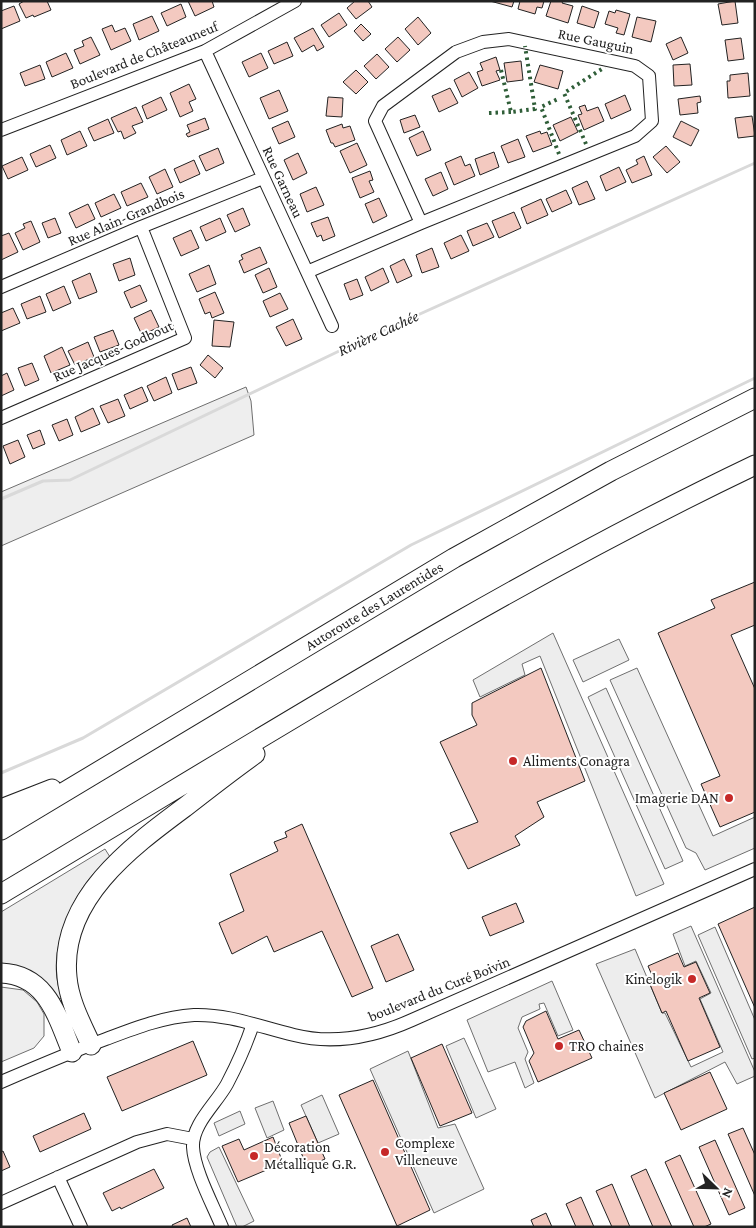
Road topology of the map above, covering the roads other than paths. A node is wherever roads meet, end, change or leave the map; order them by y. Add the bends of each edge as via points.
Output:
1 (295, 1) edge
2 (205, 51) junction
3 (1, 130) edge
4 (263, 178) junction
5 (421, 222) junction
6 (141, 227) junction
7 (307, 272) junction
8 (1, 287) edge
9 (332, 326) dead end
10 (755, 398) edge
11 (1, 418) edge
12 (755, 465) edge
13 (336, 693) junction
14 (104, 768) junction
15 (1, 809) edge
16 (1, 830) edge
17 (755, 869) edge
18 (1, 894) edge
19 (1, 973) edge
20 (253, 1024) junction
21 (91, 1045) junction
22 (72, 1052) junction
23 (1, 1082) edge
24 (193, 1139) junction
25 (58, 1177) junction
26 (1, 1202) edge
27 (81, 1227) edge
28 (222, 1227) edge

1 - 2 street, Boulevard de Châteauneuf
2 - 3 street, Boulevard de Châteauneuf
2 - 4 street, Rue Garneau
4 - 6 street, Rue Alain-Grandbois
4 - 7 street, Rue Garneau
5 - 5 street, Rue Gauguin via 635,136 652,121 649,76 635,66 509,39 484,42 456,52 383,106 375,121
5 - 7 street, Rue Gauguin
6 - 8 street, Rue Alain-Grandbois
6 - 11 street, Rue Jacques-Godbout via 185,338
7 - 9 street, Rue Garneau
10 - 14 highway, Autoroute des Laurentides via 454,558
12 - 13 highway via 552,568
13 - 18 highway
13 - 21 highway via 155,829 117,862 90,894 72,932 66,967 72,1000
14 - 15 highway
14 - 16 highway, Autoroute des Laurentides
17 - 20 street, boulevard du Curé Boivin via 388,1030 361,1037 324,1039
19 - 22 highway via 24,978 46,995
20 - 21 street, boulevard du Curé Boivin via 218,1016 188,1016 147,1024
20 - 24 street via 229,1079
21 - 22 street, boulevard du Curé Boivin
22 - 23 street, boulevard du Curé Boivin
24 - 25 street via 173,1134 159,1135
24 - 28 street via 193,1152
25 - 26 street
25 - 27 street

